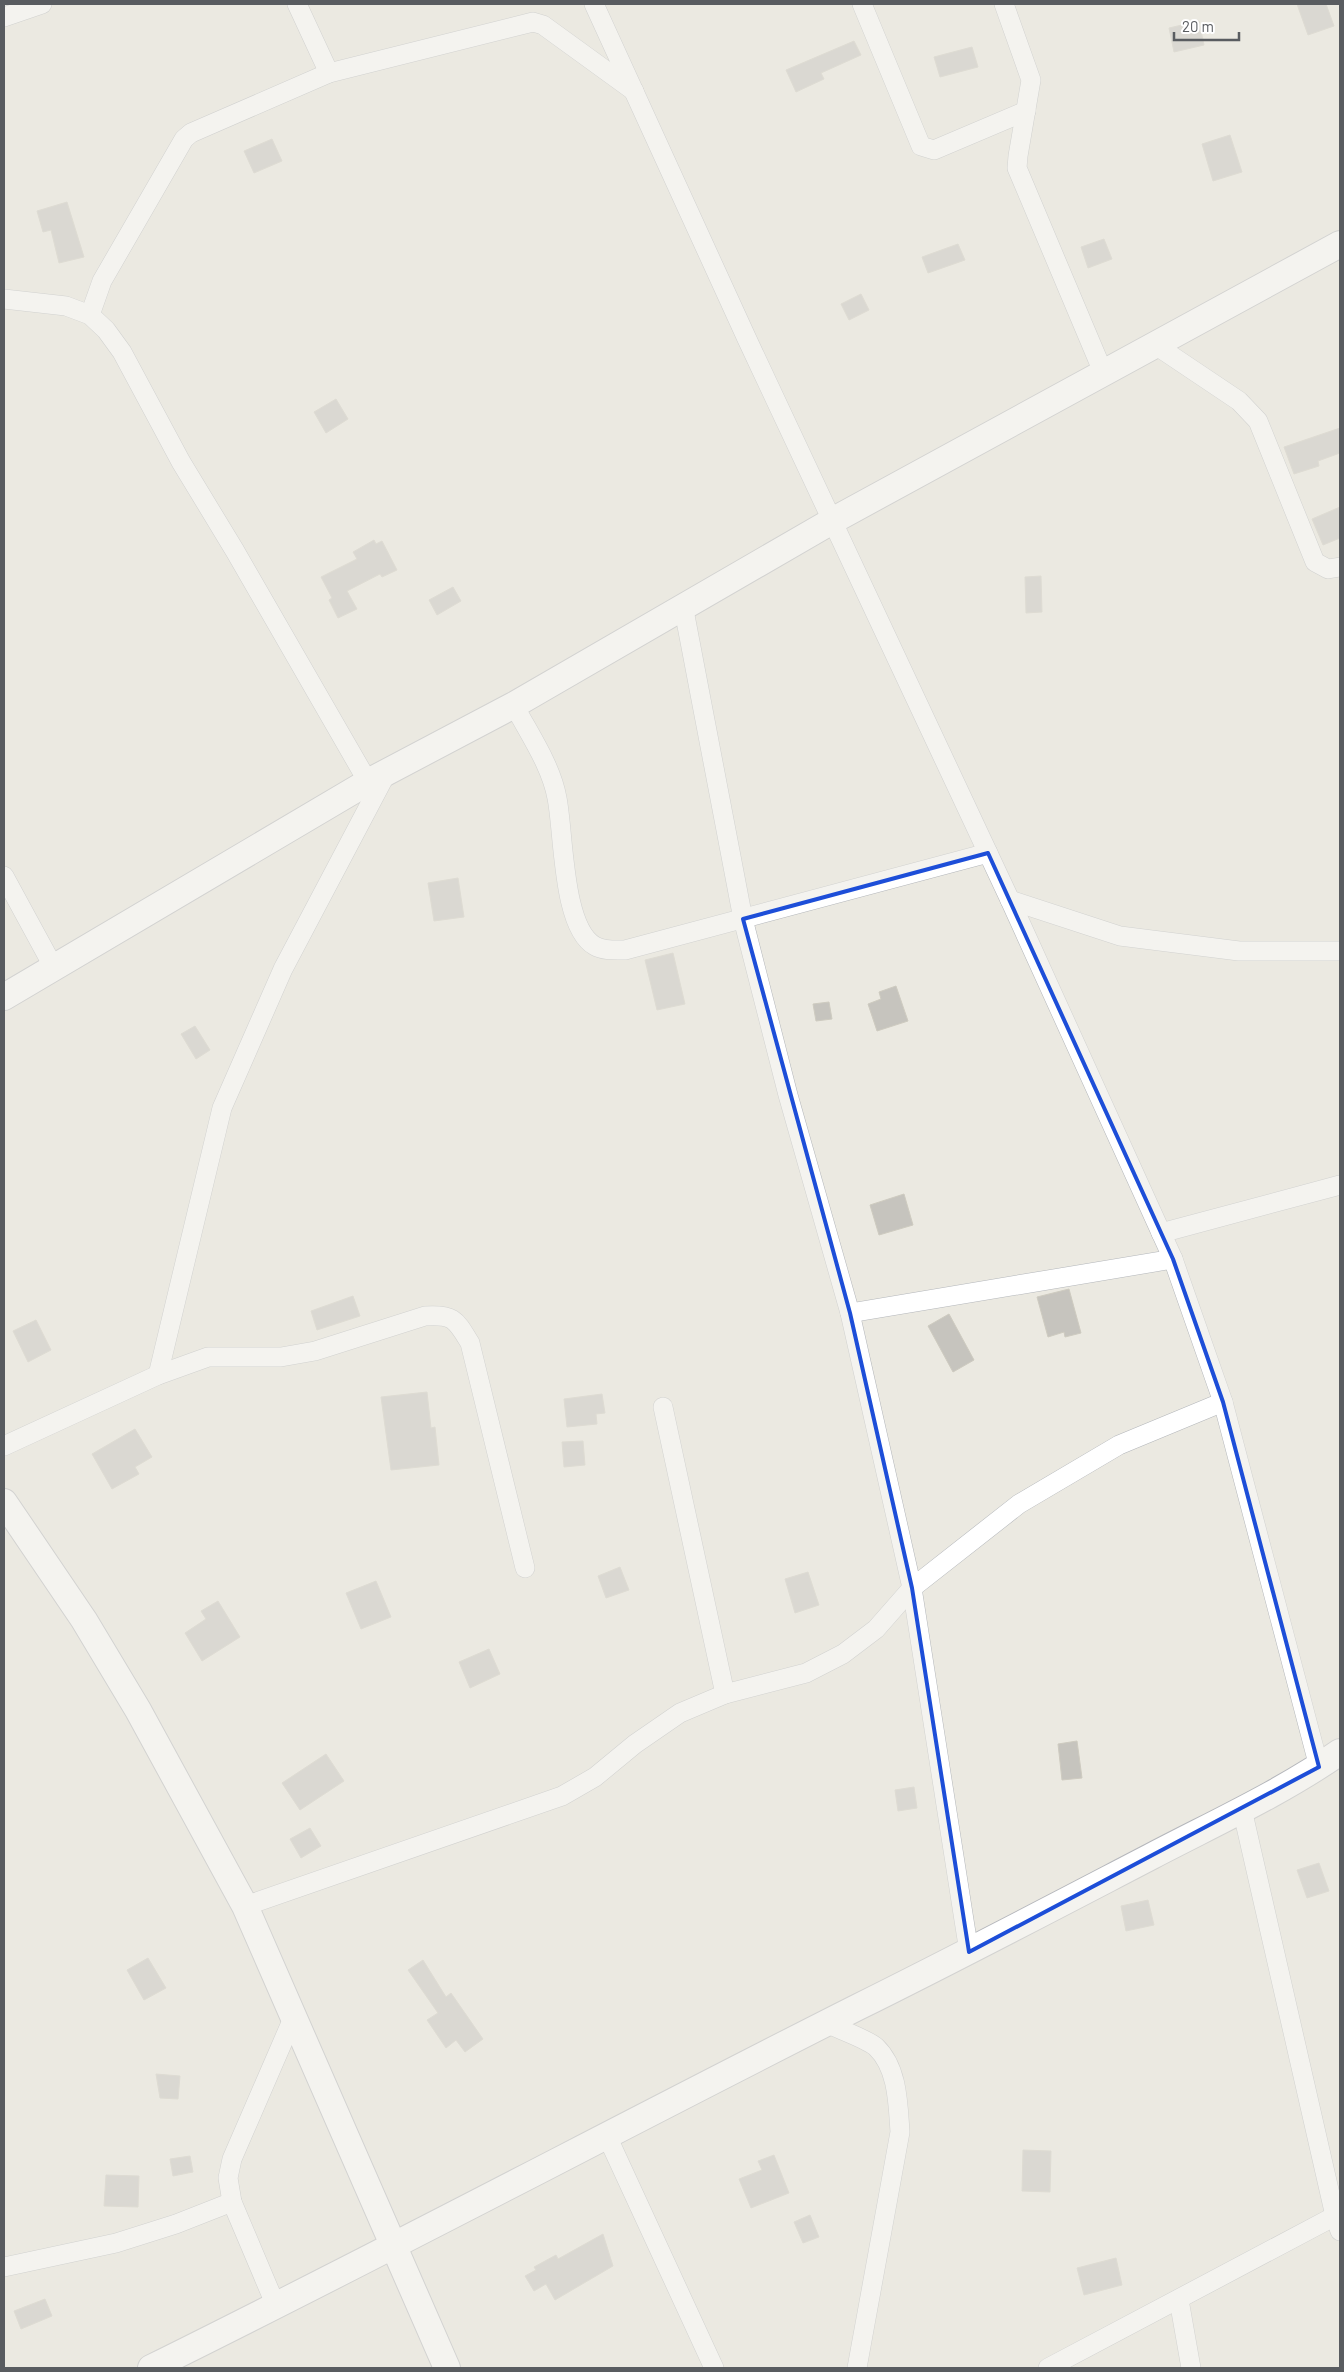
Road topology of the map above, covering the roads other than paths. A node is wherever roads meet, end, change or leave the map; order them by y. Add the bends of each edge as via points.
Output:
1 (42, 4) edge
2 (297, 4) edge
3 (594, 4) edge
4 (862, 4) edge
5 (1004, 4) edge
6 (4, 18) edge
7 (328, 74) junction
8 (636, 92) junction
9 (1026, 111) junction
10 (1340, 244) edge
11 (4, 299) edge
12 (90, 315) junction
13 (1154, 344) junction
14 (1103, 372) junction
15 (832, 521) junction
16 (1340, 567) edge
17 (683, 605) junction
18 (514, 705) junction
19 (377, 777) junction
20 (988, 854) junction
21 (4, 876) edge
22 (1010, 900) junction
23 (743, 919) junction
24 (1340, 951) edge
25 (54, 968) junction
26 (4, 997) edge
27 (1340, 1184) edge
28 (1161, 1233) junction
29 (1172, 1259) junction
30 (850, 1313) junction
31 (158, 1375) junction
32 (1223, 1402) junction
33 (663, 1407) dead end
34 (4, 1446) edge
35 (4, 1502) edge
36 (525, 1568) dead end
37 (912, 1588) junction
38 (726, 1694) junction
39 (1340, 1752) edge
40 (1319, 1767) junction
41 (1242, 1809) junction
42 (245, 1906) junction
43 (969, 1952) junction
44 (294, 2016) junction
45 (826, 2024) junction
46 (607, 2136) junction
47 (232, 2202) junction
48 (1338, 2224) edge
49 (394, 2247) junction
50 (4, 2266) edge
51 (1179, 2300) junction
52 (276, 2306) junction
53 (151, 2368) edge
54 (447, 2368) edge
55 (714, 2368) edge
56 (857, 2368) edge
57 (1048, 2368) edge
58 (1191, 2368) edge

1 - 6 street
2 - 7 street
3 - 8 street
4 - 9 street via 921,146 934,150
5 - 9 street via 1031,80
7 - 8 street via 533,22 543,25
7 - 12 street via 184,138 102,281
8 - 15 street
9 - 14 street via 1017,168
10 - 13 street
11 - 12 street via 66,306
12 - 19 street via 122,352 181,462
13 - 14 street
13 - 16 street via 1239,401 1258,421 1315,562 1328,569
14 - 15 street
15 - 17 street
15 - 20 street
17 - 18 street
17 - 23 street
18 - 19 street
18 - 23 street via 553,782 570,899 581,934 587,940 606,950 625,950
19 - 25 street
19 - 31 street via 283,969 222,1108
20 - 22 street
20 - 23 street
21 - 25 street
22 - 24 street via 1120,936 1239,951
22 - 28 street
23 - 30 street via 788,1095
25 - 26 street
27 - 28 street
28 - 29 street
29 - 30 street
29 - 32 street
30 - 37 street
31 - 34 street
31 - 36 street via 208,1357 281,1357 316,1351 425,1316 444,1315 456,1320 470,1343
32 - 37 street via 1119,1445 1019,1504
32 - 40 street
33 - 38 street
35 - 42 street via 84,1620 138,1710
37 - 38 street via 876,1630 843,1654 806,1672
37 - 43 street
38 - 42 street via 680,1712 595,1778 562,1796
39 - 40 street
40 - 41 street
41 - 43 street
41 - 48 street
42 - 44 street
43 - 45 street
44 - 47 street via 232,2159 228,2178
44 - 49 street
45 - 46 street
45 - 56 street via 875,2046 890,2067 898,2099 900,2132
46 - 49 street
46 - 55 street
47 - 50 street via 116,2243
47 - 52 street
48 - 51 street
49 - 52 street
49 - 54 street
51 - 57 street
51 - 58 street
52 - 53 street

